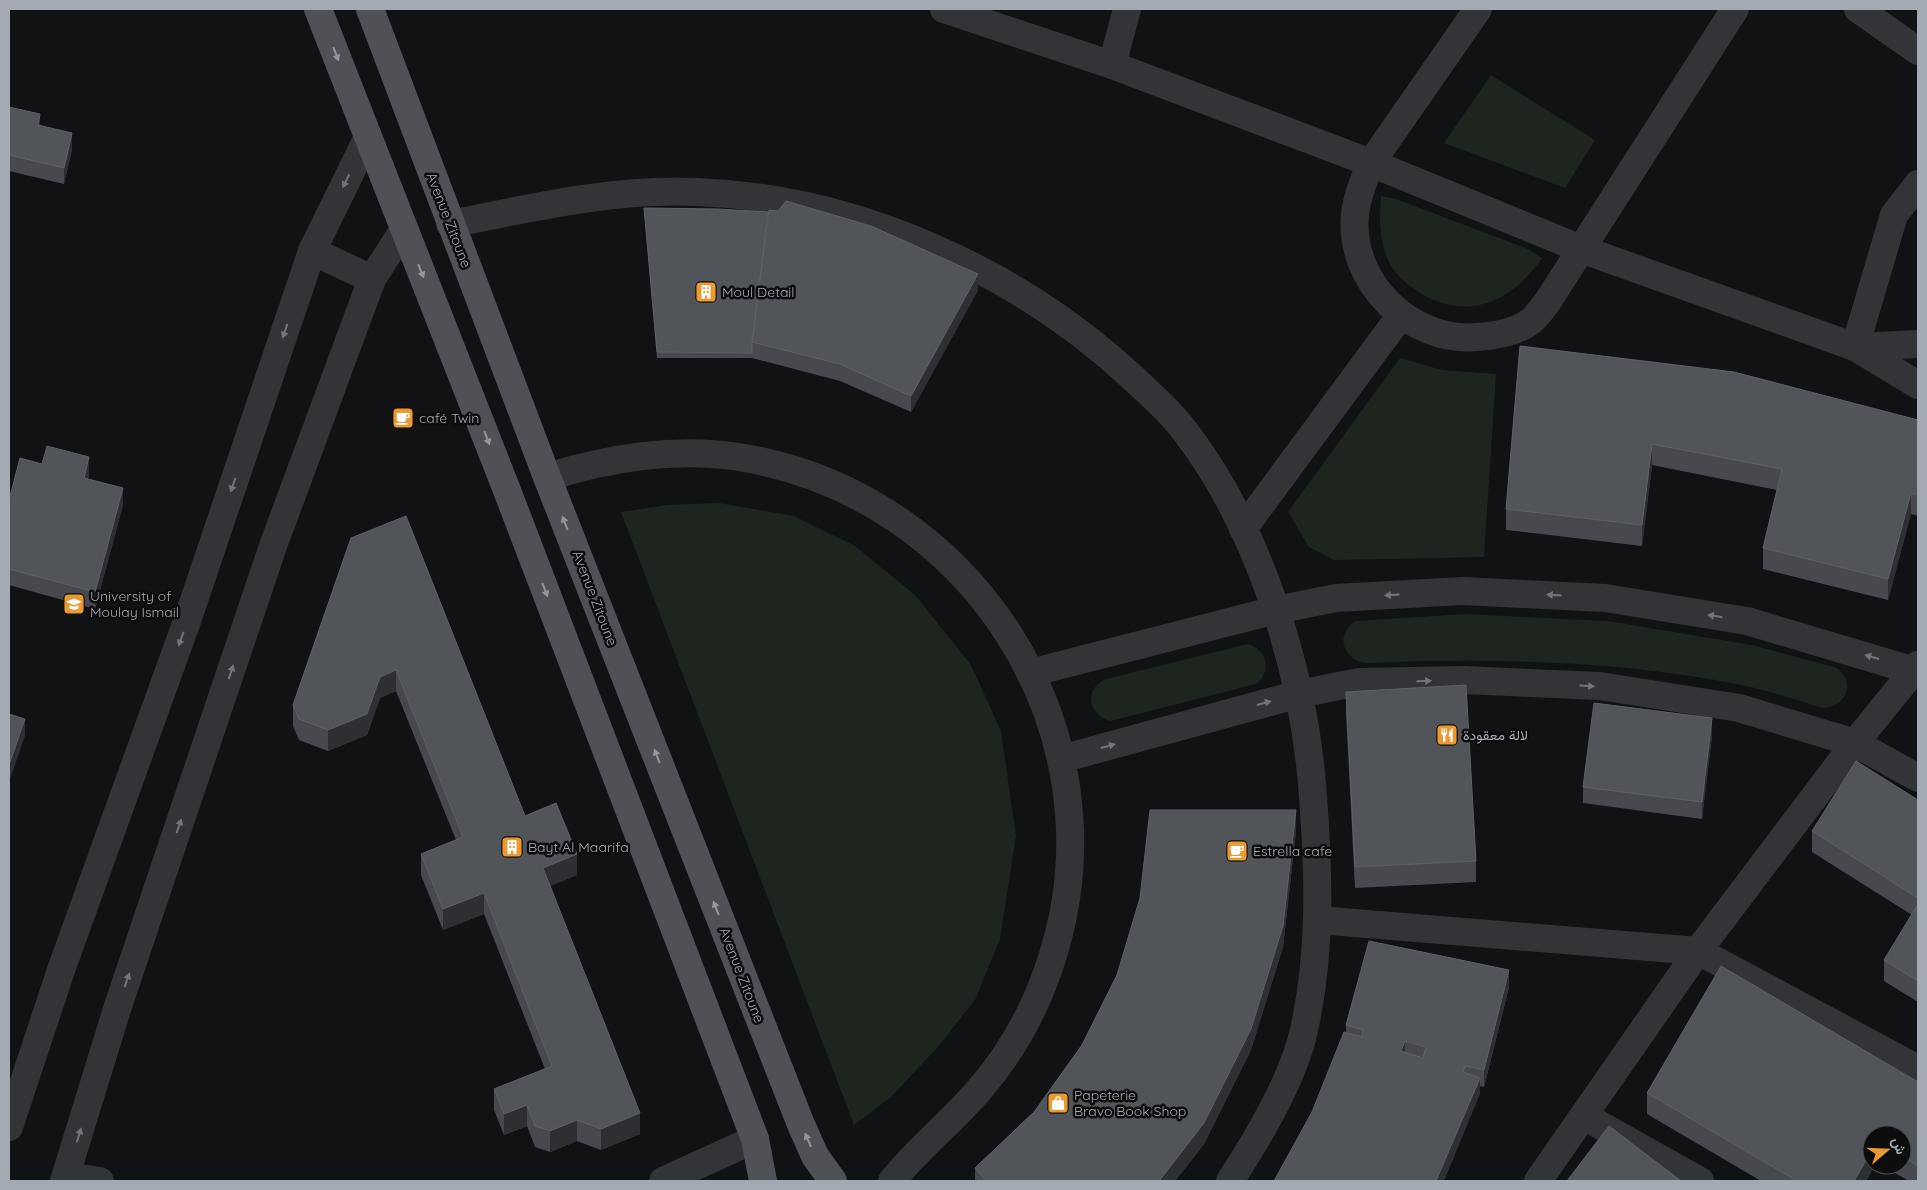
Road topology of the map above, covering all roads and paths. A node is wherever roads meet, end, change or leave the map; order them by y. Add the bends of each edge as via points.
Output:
1 (318, 9) edge
2 (370, 9) edge
3 (944, 9) edge
4 (1127, 9) edge
5 (1478, 9) edge
6 (1735, 9) edge
7 (1858, 9) edge
8 (1918, 52) edge
9 (1112, 65) junction
10 (368, 137) junction
11 (1371, 163) junction
12 (1918, 184) edge
13 (450, 224) junction
14 (404, 229) junction
15 (1581, 249) junction
16 (312, 251) junction
17 (372, 279) junction
18 (1401, 315) junction
19 (1918, 344) edge
20 (1855, 347) junction
21 (1918, 385) edge
22 (547, 477) junction
23 (1243, 529) junction
24 (1276, 610) junction
25 (1917, 669) edge
26 (1030, 673) junction
27 (1298, 694) junction
28 (1855, 743) junction
29 (1060, 759) junction
30 (1918, 778) edge
31 (1318, 920) junction
32 (1698, 952) junction
33 (1918, 1069) edge
34 (1584, 1116) junction
35 (9, 1127) edge
36 (755, 1139) junction
37 (891, 1177) edge
38 (65, 1179) edge
39 (100, 1181) edge
40 (663, 1181) edge
41 (763, 1181) edge
42 (833, 1181) edge
43 (1230, 1181) edge
44 (1538, 1181) edge
45 (1700, 1181) edge

1 -> 10 main road
2 - 13 main road, Avenue Zitoune
3 - 9 street
4 - 9 street
5 - 11 street
6 - 15 street
7 - 8 street
9 - 11 street
10 - 14 main road
10 -> 16 street
11 - 15 street
11 - 18 street via 1355,215 1358,251 1372,285
12 - 20 street via 1894,215
13 - 22 main road, Avenue Zitoune
13 - 23 street via 590,198 696,192 808,206 907,236 1001,282 1107,354 1181,426 1204,457
14 - 17 street
14 -> 36 main road
15 - 18 street via 1548,301 1530,322 1497,336 1462,339 1427,331
15 - 20 street
16 - 17 street
16 -> 35 street via 187,621 61,970
38 -> 17 street via 118,1006 272,546
18 - 23 street
19 - 20 street
20 - 21 street
22 - 26 street via 588,464 638,455 689,453 739,457 788,468 836,485 902,522 960,571 1007,630
42 -> 22 main road, Avenue Zitoune via 815,1156 800,1122
23 - 24 street
25 -> 24 street via 1747,621 1605,598 1462,591 1336,598
24 - 26 street
24 - 27 street
25 - 28 street
26 - 29 street via 1052,726
27 -> 28 street via 1359,682 1464,680 1600,686 1739,708
29 -> 27 street
27 - 31 street via 1309,744 1313,786
28 - 30 street
28 - 32 street
29 - 37 street via 1068,798 1068,877 1056,944 1040,991 1003,1060 979,1091
31 - 32 street
31 - 43 street via 1303,1033 1278,1098
32 - 33 street
32 - 34 street
34 - 44 street
34 - 45 street
36 - 40 street
36 - 41 main road
38 - 39 street

